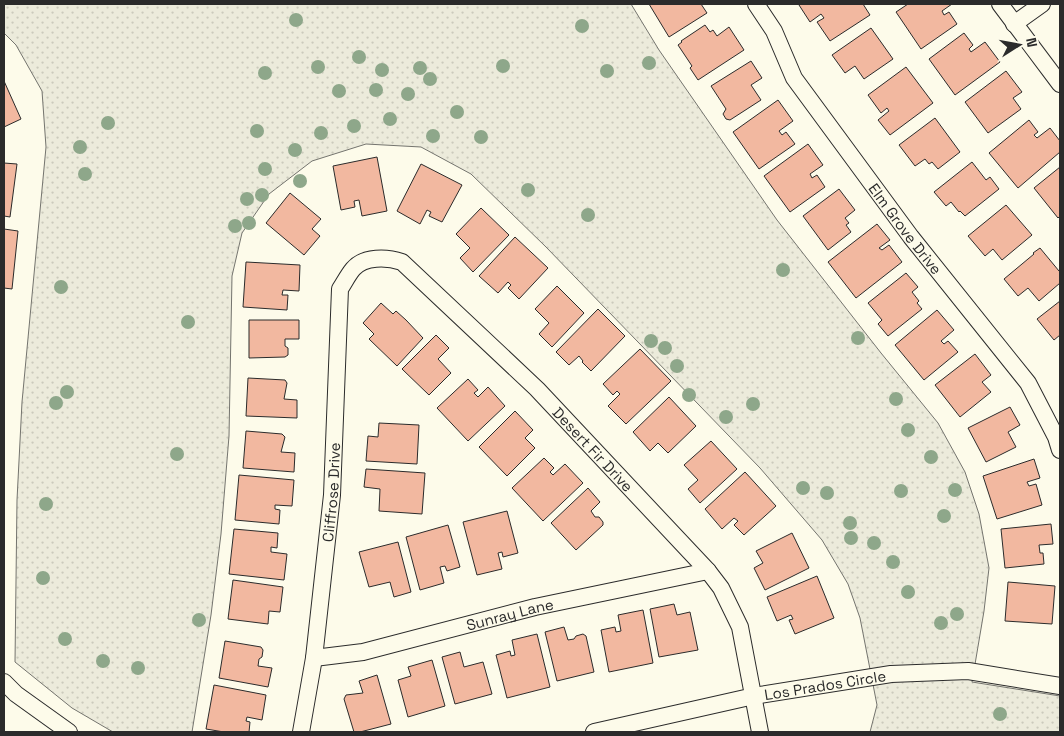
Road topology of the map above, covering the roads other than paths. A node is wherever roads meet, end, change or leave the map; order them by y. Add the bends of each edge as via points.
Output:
1 (756, 4) edge
2 (1000, 4) edge
3 (1042, 4) edge
4 (1014, 24) junction
5 (1060, 84) edge
6 (366, 260) joint
7 (1060, 450) edge
8 (708, 570) junction
9 (314, 658) junction
10 (4, 682) edge
11 (1060, 686) edge
12 (754, 696) junction
13 (70, 732) edge
14 (301, 732) edge
15 (594, 732) edge
16 (760, 732) edge

1 - 7 street, Elm Grove Drive via 774,32 794,78 911,237 1028,383
2 - 4 street
3 - 4 street
4 - 5 street
6 - 8 street, Desert Fir Drive via 390,258 402,262 537,389
6 - 9 street, Cliffrose Drive via 354,268 340,290 332,495
8 - 9 street, Sunray Lane via 535,607 364,652
8 - 12 street, Desert Fir Drive via 740,626
9 - 14 street, Cliffrose Drive
10 - 13 street
11 - 12 street, Los Prados Circle via 968,671 891,674
12 - 15 street, Los Prados Circle
12 - 16 street, Desert Fir Drive

